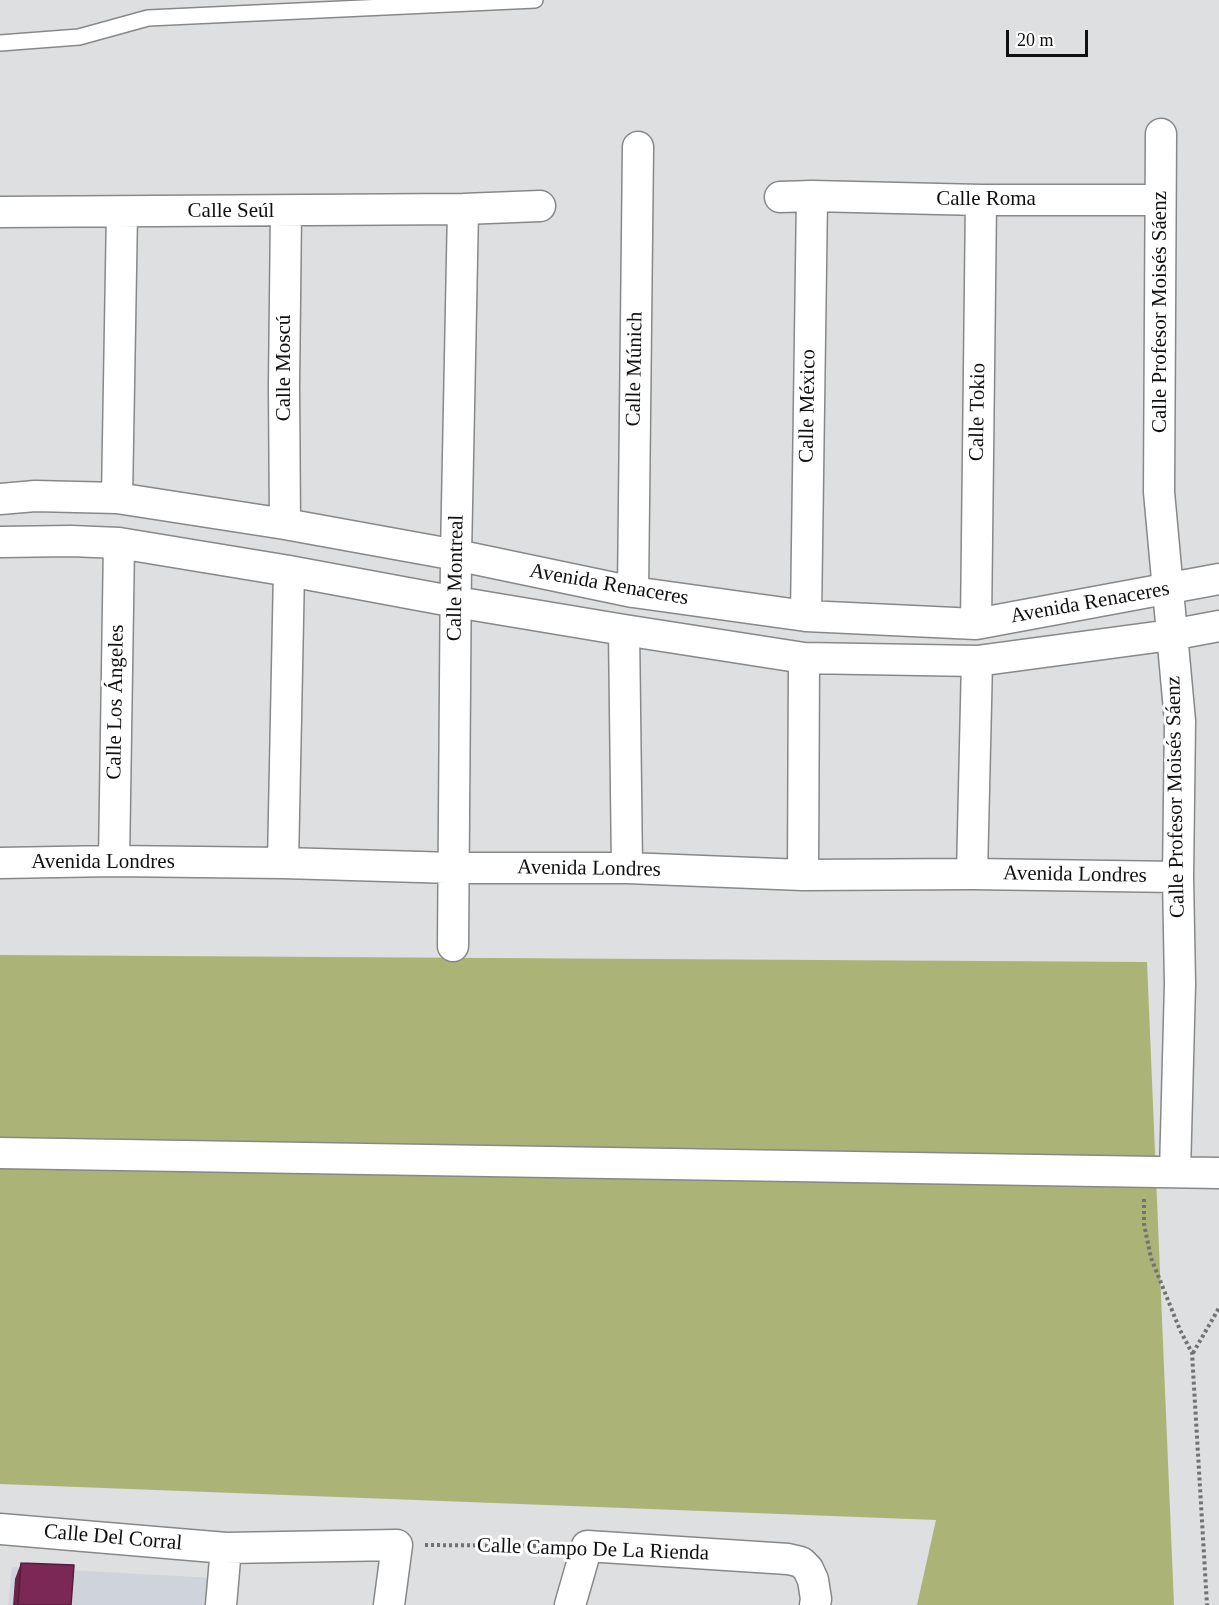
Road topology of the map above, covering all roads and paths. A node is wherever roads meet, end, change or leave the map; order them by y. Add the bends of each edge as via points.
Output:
1 (535, 0) edge
2 (0, 43) edge
3 (1161, 134) dead end
4 (638, 147) dead end
5 (812, 196) junction
6 (780, 197) dead end
7 (981, 200) junction
8 (1160, 200) junction
9 (540, 206) dead end
10 (463, 210) junction
11 (286, 211) junction
12 (0, 212) edge
13 (122, 212) junction
14 (117, 498) junction
15 (0, 499) edge
16 (285, 525) junction
17 (0, 542) edge
18 (119, 543) junction
19 (456, 555) junction
20 (289, 571) junction
21 (1219, 579) edge
22 (1167, 589) junction
23 (633, 592) junction
24 (456, 602) junction
25 (806, 616) junction
26 (976, 624) junction
27 (1219, 626) edge
28 (624, 630) junction
29 (1171, 635) junction
30 (804, 658) junction
31 (977, 661) junction
32 (114, 861) junction
33 (0, 863) edge
34 (284, 863) junction
35 (454, 868) junction
36 (627, 868) junction
37 (972, 874) junction
38 (803, 875) junction
39 (1178, 877) junction
40 (453, 946) dead end
41 (0, 1153) edge
42 (1143, 1172) junction
43 (1175, 1172) junction
44 (1219, 1173) edge
45 (1219, 1308) edge
46 (1192, 1353) junction
47 (0, 1529) edge
48 (398, 1545) junction
49 (587, 1546) junction
50 (226, 1548) junction
51 (221, 1605) edge
52 (390, 1605) edge
53 (570, 1605) edge
54 (815, 1605) edge
55 (1207, 1605) edge

1 - 2 lane via 148,18 80,37
3 - 8 street, Calle Profesor Moisés Sáenz
4 - 23 street, Calle Múnich
5 - 6 street, Calle Roma
5 - 7 street, Calle Roma
5 - 25 street, Calle México
7 - 8 street, Calle Roma
7 - 26 street, Calle Tokio
8 - 22 street, Calle Profesor Moisés Sáenz via 1159,492
9 - 10 street, Calle Seúl
10 - 11 street, Calle Seúl
10 - 19 street, Calle Montreal
11 - 13 street, Calle Seúl
11 - 16 street, Calle Moscú
12 - 13 street, Calle Seúl
13 - 14 street
14 - 15 street, Avenida Renaceres
14 - 16 street, Avenida Renaceres
16 - 19 street, Avenida Renaceres
17 - 18 street, Avenida Renaceres
18 - 20 street, Avenida Renaceres
18 - 32 street, Calle Los Ángeles
19 - 23 street, Avenida Renaceres
19 - 24 street, Calle Montreal
20 - 24 street, Avenida Renaceres
20 - 34 street
21 - 22 street, Avenida Renaceres
22 - 26 street, Avenida Renaceres
22 - 29 street, Calle Profesor Moisés Sáenz
23 - 25 street, Avenida Renaceres
24 - 28 street, Avenida Renaceres
24 - 35 street, Calle Montreal
25 - 26 street, Avenida Renaceres
27 - 29 street, Avenida Renaceres
28 - 30 street, Avenida Renaceres
28 - 36 street
29 - 31 street, Avenida Renaceres
29 - 39 street, Calle Profesor Moisés Sáenz via 1180,721
30 - 31 street, Avenida Renaceres
30 - 38 street
31 - 37 street
32 - 33 street, Avenida Londres
32 - 34 street, Avenida Londres
34 - 35 street, Avenida Londres
35 - 36 street, Avenida Londres
35 - 40 street, Calle Montreal
36 - 38 street, Avenida Londres
37 - 38 street, Avenida Londres
37 - 39 street, Avenida Londres
39 - 43 street, Calle Profesor Moisés Sáenz via 1180,984
41 - 42 street
42 - 43 street
42 - 46 path via 1144,1224 1151,1258
43 - 44 street
45 - 46 path
46 - 55 path
47 - 50 street, Calle Del Corral
48 - 49 path, Calle Campo De La Rienda
48 - 50 street, Calle Del Corral
48 - 52 street
49 - 53 street
49 - 54 street, Calle Campo De La Rienda via 801,1562 813,1580
50 - 51 street

